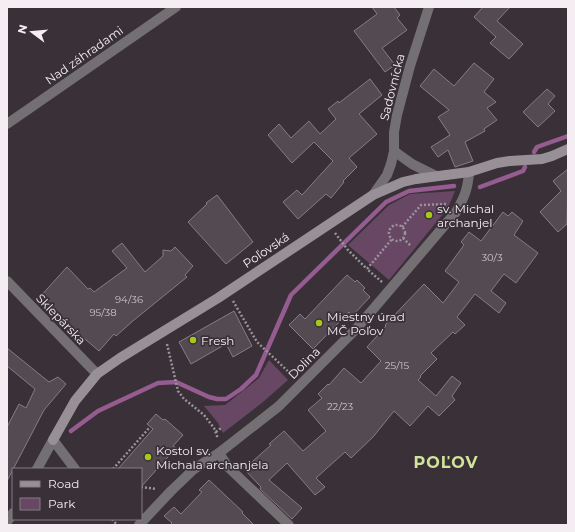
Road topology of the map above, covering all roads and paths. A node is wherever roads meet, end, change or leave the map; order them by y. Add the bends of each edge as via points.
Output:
1 (176, 7) edge
2 (429, 7) edge
3 (7, 124) edge
4 (568, 149) edge
5 (394, 151) junction
6 (468, 172) junction
7 (436, 176) junction
8 (373, 195) junction
9 (461, 204) junction
10 (402, 227) junction
11 (392, 239) junction
12 (341, 240) dead end
13 (367, 269) junction
14 (7, 281) edge
15 (391, 290) junction
16 (227, 292) junction
17 (164, 331) junction
18 (277, 361) junction
19 (273, 365) dead end
20 (97, 374) junction
21 (301, 384) junction
22 (150, 427) dead end
23 (221, 428) dead end
24 (216, 432) junction
25 (53, 440) junction
26 (222, 451) junction
27 (38, 468) edge
28 (74, 468) edge
29 (114, 468) edge
30 (139, 525) edge
31 (289, 525) edge

1 - 3 street, Nad záhradami
2 - 5 street, Sadovnícka via 397,115
4 - 6 street, Poľovská via 542,159 497,163
5 - 7 street
5 - 8 street, Sadovnícka via 387,175
6 - 7 street, Poľovská
6 - 9 street, Dolina via 468,185
7 - 8 street, Poľovská via 403,182
8 - 16 street, Poľovská
9 - 10 path via 421,204
9 - 15 street, Dolina via 451,220
10 - 11 path via 403,238 396,241
10 - 11 path via 391,227 389,235
11 - 13 path
12 - 13 path
13 - 15 path
14 - 20 street, Sklepárska
15 - 21 street, Dolina
16 - 17 street, Poľovská
16 - 18 path via 257,342
17 - 20 street, Poľovská
17 - 24 path via 178,391 204,415
18 - 19 path
18 - 21 path
20 - 25 street, Poľovská via 75,401
21 - 26 street, Dolina via 279,406
22 - 29 path
23 - 24 path
24 - 26 path
25 - 27 street, Poľovská
25 - 28 street
26 - 30 street, Dolina via 194,469
26 - 31 street via 228,467

